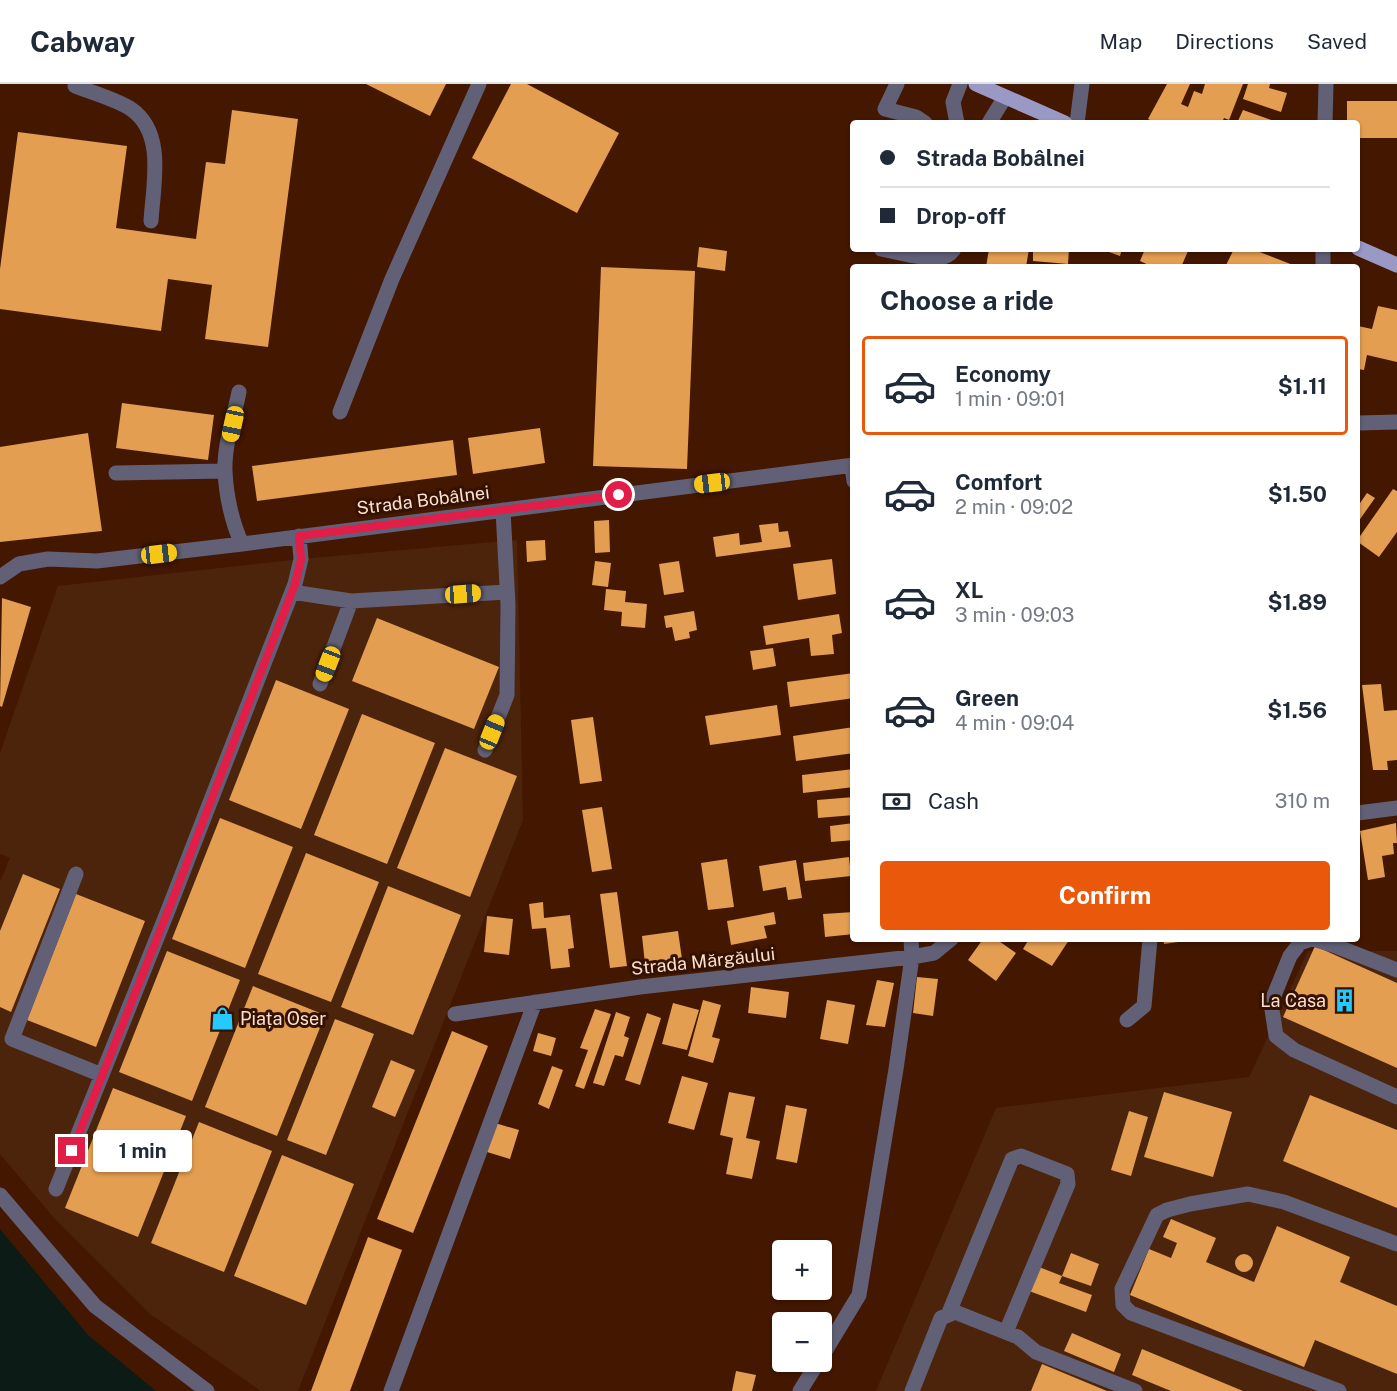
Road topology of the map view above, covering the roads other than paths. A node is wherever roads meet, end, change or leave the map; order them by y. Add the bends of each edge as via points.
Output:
1 (479, 84) edge
2 (897, 84) edge
3 (960, 84) edge
4 (976, 84) edge
5 (1082, 84) edge
6 (1326, 84) edge
7 (75, 86) dead end
8 (1005, 97) junction
9 (885, 116) edge
10 (920, 120) edge
11 (956, 120) edge
12 (991, 120) edge
13 (1058, 120) edge
14 (1077, 120) edge
15 (1325, 120) edge
16 (151, 221) dead end
17 (1360, 249) edge
18 (909, 252) edge
19 (952, 252) edge
20 (1397, 265) edge
21 (239, 392) dead end
22 (340, 412) dead end
23 (1397, 422) edge
24 (1360, 423) edge
25 (225, 471) junction
26 (850, 471) edge
27 (116, 473) dead end
28 (502, 510) junction
29 (299, 536) junction
30 (242, 544) junction
31 (0, 577) edge
32 (292, 592) junction
33 (507, 592) junction
34 (351, 601) junction
35 (320, 684) dead end
36 (485, 750) dead end
37 (1397, 808) edge
38 (1360, 813) edge
39 (76, 874) dead end
40 (911, 942) edge
41 (947, 942) edge
42 (1150, 942) edge
43 (1303, 942) edge
44 (1324, 942) edge
45 (912, 957) junction
46 (1397, 970) edge
47 (535, 1002) junction
48 (455, 1014) dead end
49 (1127, 1020) dead end
50 (102, 1075) junction
51 (1397, 1097) edge
52 (56, 1189) dead end
53 (0, 1194) edge
54 (1397, 1244) edge
55 (948, 1315) junction
56 (1006, 1332) junction
57 (832, 1340) edge
58 (812, 1372) edge
59 (207, 1391) edge
60 (391, 1391) edge
61 (800, 1391) edge
62 (912, 1391) edge
63 (1135, 1391) edge
64 (1339, 1391) edge

1 - 22 street via 392,279
2 - 9 street
3 - 11 street via 953,102
4 - 8 main road
5 - 14 street
6 - 15 street
7 - 16 street via 131,109 151,131 155,150
8 - 12 street
8 - 13 main road
9 - 10 street
17 - 20 main road
18 - 19 street via 938,259
21 - 25 street
23 - 24 street
25 - 27 street
25 - 30 street via 234,527
26 - 28 street, Strada Bobâlnei
28 - 29 street, Strada Bobâlnei
28 - 33 street
29 - 30 street, Strada Bobâlnei
29 - 32 street via 301,559
30 - 31 street, Strada Bobâlnei via 97,561 48,559 19,564
32 - 34 street
32 - 50 street
33 - 34 street
33 - 36 street via 507,695
34 - 35 street
37 - 38 street
39 - 50 street via 12,1040
40 - 45 street
41 - 45 street, Strada Mărgăului via 934,952
42 - 49 street via 1144,1006
43 - 51 street via 1290,956 1271,1003 1276,1036 1294,1050
44 - 46 street
45 - 47 street, Strada Mărgăului
45 - 57 street via 859,1295
47 - 48 street, Strada Mărgăului
47 - 60 street
50 - 52 street
53 - 59 street via 95,1306
54 - 64 street via 1284,1202 1248,1194 1190,1204 1157,1215 1122,1288 1123,1305 1131,1313
55 - 56 street via 955,1312
55 - 56 street via 1012,1159 1021,1156 1066,1174 1068,1185
55 - 62 street via 941,1318
56 - 63 street via 1036,1352
58 - 61 street

